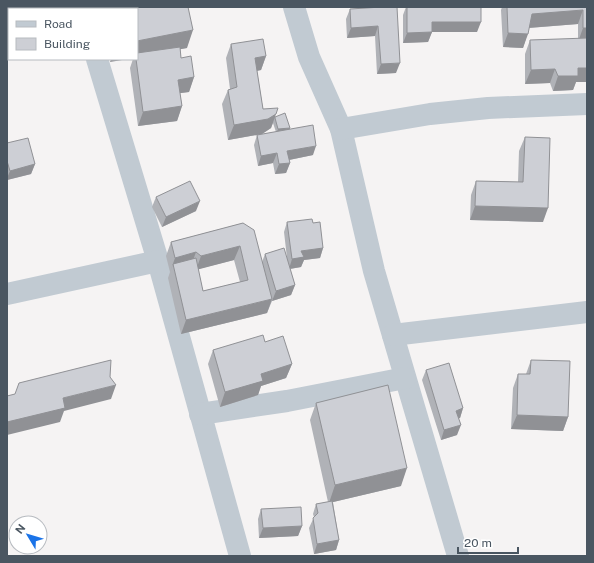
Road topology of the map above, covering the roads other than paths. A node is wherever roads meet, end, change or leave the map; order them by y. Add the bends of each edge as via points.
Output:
1 (294, 7) edge
2 (97, 60) edge
3 (587, 104) edge
4 (341, 129) junction
5 (158, 260) junction
6 (7, 294) edge
7 (587, 312) edge
8 (393, 335) junction
9 (405, 378) junction
10 (200, 414) junction
11 (240, 556) edge
12 (458, 556) edge

1 - 4 street via 309,57
2 - 5 street
3 - 4 street via 488,108 430,114
4 - 8 street via 374,271
5 - 6 street
5 - 10 street
7 - 8 street
8 - 9 street
9 - 10 street via 287,401
9 - 12 street
10 - 11 street

